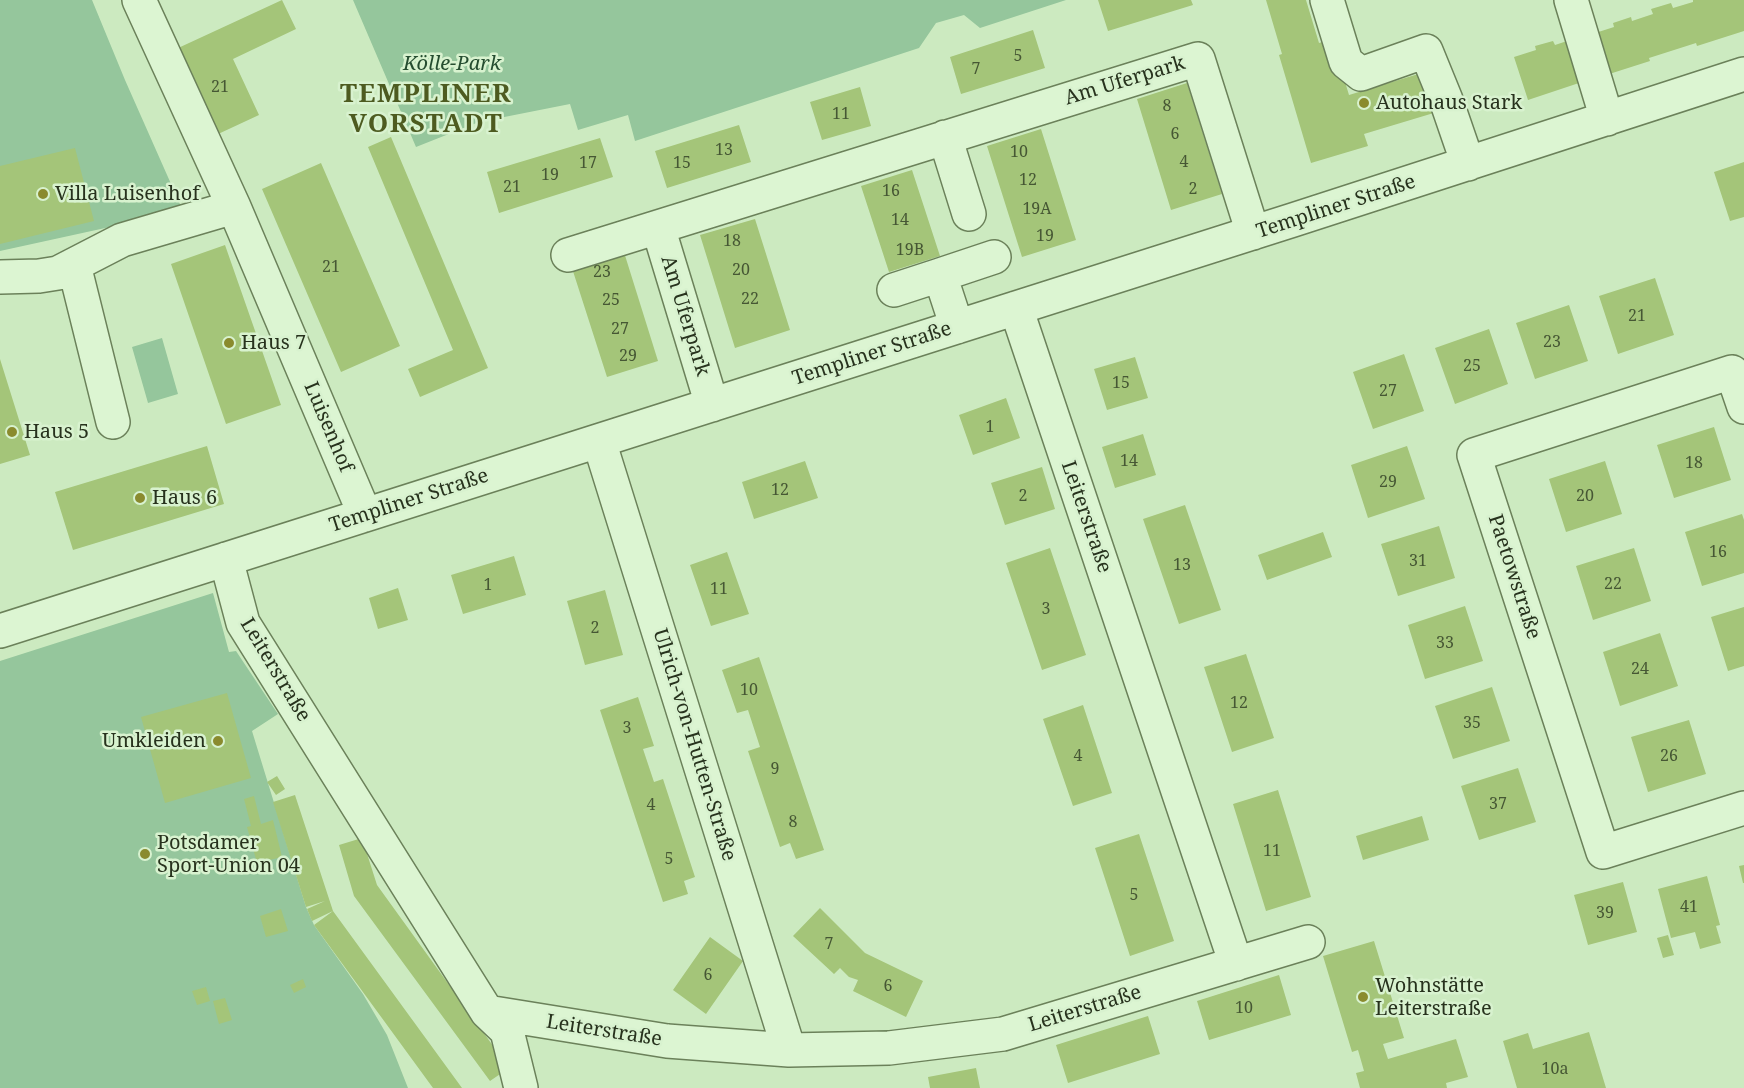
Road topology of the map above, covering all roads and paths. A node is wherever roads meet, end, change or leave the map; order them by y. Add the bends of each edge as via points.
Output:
1 (139, 0) edge
2 (1327, 0) edge
3 (1571, 0) edge
4 (1744, 74) edge
5 (1606, 119) junction
6 (945, 137) junction
7 (1467, 164) junction
8 (234, 207) junction
9 (969, 214) dead end
10 (658, 227) junction
11 (1253, 233) junction
12 (568, 255) dead end
13 (994, 257) dead end
14 (74, 265) junction
15 (940, 274) junction
16 (0, 277) edge
17 (894, 290) dead end
18 (1016, 308) junction
19 (957, 327) junction
20 (712, 405) junction
21 (1744, 407) edge
22 (113, 422) dead end
23 (598, 441) junction
24 (365, 515) junction
25 (226, 559) junction
26 (0, 631) edge
27 (1744, 808) edge
28 (1308, 942) dead end
29 (1236, 964) junction
30 (487, 1012) junction
31 (789, 1050) junction
32 (521, 1088) edge

1 - 8 street, Luisenhof
2 - 7 street via 1346,62 1361,74 1426,51
3 - 5 street
4 - 5 street, Templiner Straße
5 - 7 street, Templiner Straße
6 - 9 street
6 - 10 street, Am Uferpark
6 - 11 street, Am Uferpark via 1198,59
7 - 11 street, Templiner Straße
8 - 14 street via 122,240
8 - 24 street, Luisenhof
10 - 12 street, Am Uferpark
10 - 20 street, Am Uferpark
11 - 18 street, Templiner Straße
13 - 15 street
14 - 16 street via 58,273
14 - 22 street
15 - 17 street
15 - 19 street
18 - 19 street, Templiner Straße
18 - 29 street, Leiterstraße
19 - 20 street, Templiner Straße
20 - 23 street, Templiner Straße
21 - 27 street, Paetowstraße via 1732,372 1474,455 1603,852
23 - 24 street, Templiner Straße
23 - 31 street, Ulrich-von-Hutten-Straße
24 - 25 street, Templiner Straße
25 - 26 street, Templiner Straße
25 - 30 street, Leiterstraße via 243,623
28 - 29 street, Leiterstraße
29 - 31 street, Leiterstraße via 1003,1034 889,1048
30 - 31 street, Leiterstraße via 667,1041
30 - 32 street via 507,1031

